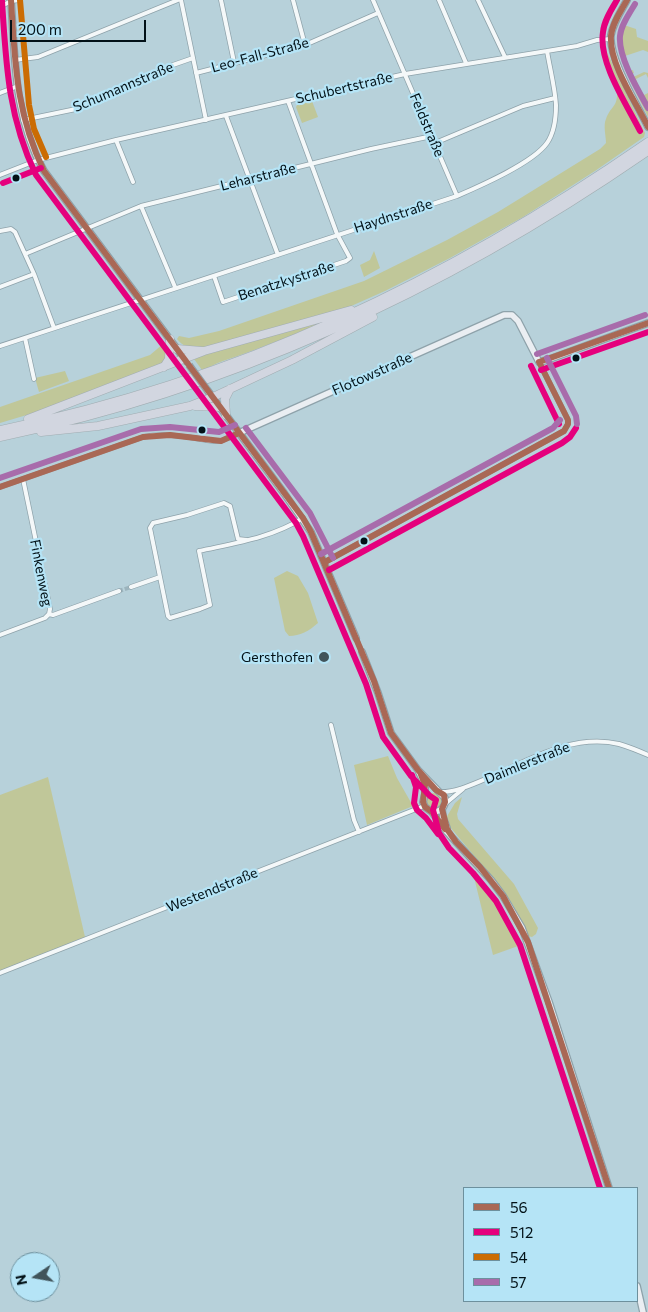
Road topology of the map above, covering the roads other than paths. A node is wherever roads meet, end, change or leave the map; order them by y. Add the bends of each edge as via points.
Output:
1 (20, 0) edge
2 (179, 0) edge
3 (221, 0) edge
4 (293, 0) edge
5 (373, 0) edge
6 (439, 0) edge
7 (478, 0) edge
8 (626, 0) edge
9 (11, 1) edge
10 (0, 7) edge
11 (378, 13) junction
12 (611, 39) junction
13 (305, 45) junction
14 (547, 51) junction
15 (505, 57) junction
16 (193, 58) junction
17 (15, 60) junction
18 (234, 62) junction
19 (466, 63) junction
20 (196, 73) junction
21 (405, 74) junction
22 (18, 86) junction
23 (0, 93) edge
24 (554, 98) junction
25 (288, 101) junction
26 (226, 116) junction
27 (22, 120) junction
28 (206, 120) junction
29 (648, 127) edge
30 (432, 136) junction
31 (116, 140) junction
32 (648, 142) edge
33 (435, 143) junction
34 (648, 151) edge
35 (38, 160) junction
36 (311, 164) junction
37 (0, 175) edge
38 (249, 179) junction
39 (133, 182) dead end
40 (457, 196) junction
41 (141, 206) junction
42 (88, 229) junction
43 (0, 231) edge
44 (337, 234) junction
45 (25, 254) junction
46 (278, 255) junction
47 (34, 274) junction
48 (214, 276) junction
49 (0, 287) edge
50 (175, 287) junction
51 (409, 295) junction
52 (140, 299) junction
53 (374, 303) junction
54 (648, 323) edge
55 (54, 328) junction
56 (25, 338) junction
57 (170, 339) junction
58 (0, 346) edge
59 (177, 349) junction
60 (204, 351) junction
61 (187, 362) junction
62 (539, 362) junction
63 (164, 367) junction
64 (34, 379) dead end
65 (230, 390) junction
66 (211, 394) junction
67 (190, 406) junction
68 (220, 407) junction
69 (226, 415) junction
70 (1, 432) edge
71 (21, 433) junction
72 (239, 433) junction
73 (22, 479) junction
74 (0, 487) edge
75 (303, 518) junction
76 (247, 540) junction
77 (325, 562) junction
78 (160, 577) junction
79 (131, 587) tunnel mouth
80 (119, 591) tunnel mouth
81 (49, 614) junction
82 (0, 634) edge
83 (356, 638) tunnel mouth
84 (362, 652) tunnel mouth
85 (331, 725) dead end
86 (648, 755) edge
87 (418, 770) junction
88 (464, 788) junction
89 (438, 791) junction
90 (425, 794) junction
91 (424, 806) junction
92 (443, 807) junction
93 (432, 812) junction
94 (359, 832) junction
95 (456, 842) junction
96 (0, 973) edge
97 (609, 1187) edge
98 (638, 1290) edge
99 (643, 1312) edge

1 - 9 street
2 - 16 street
2 - 17 street via 38,57
3 - 18 street
4 - 13 street
5 - 11 street, Feldstraße
6 - 19 street
7 - 15 street
8 - 12 main road
9 - 10 street
9 - 17 main road
11 - 13 street, Leo-Fall-Straße
11 - 21 street, Feldstraße
12 - 14 street, Schubertstraße
12 - 29 main road via 614,55
13 - 18 street, Leo-Fall-Straße
14 - 15 street, Schubertstraße
14 - 24 street, Haydnstraße
15 - 19 street, Schubertstraße
16 - 20 street
16 - 27 street, Schumannstraße via 76,109
17 - 22 main road
18 - 20 street, Leo-Fall-Straße
19 - 21 street, Schubertstraße
20 - 28 street
21 - 25 street, Schubertstraße
21 - 30 street, Feldstraße
22 - 23 street
22 - 27 main road
24 - 33 street via 523,106
24 - 40 street, Haydnstraße via 555,118 547,144 520,164
25 - 26 street, Schubertstraße
25 - 36 street
26 - 28 street, Schubertstraße
26 - 38 street
27 - 35 main road
28 - 31 street, Schubertstraße
30 - 33 street, Feldstraße
30 - 36 street, Leharstraße
31 - 35 street, Schubertstraße
31 - 39 street
32 - 53 highway via 498,239
33 - 40 street, Feldstraße
34 - 51 highway via 535,225
35 - 37 street, Schubertstraße
35 - 42 main road
36 - 38 street, Leharstraße
36 - 44 street
38 - 41 street, Leharstraße
38 - 46 street
40 - 44 street, Haydnstraße
41 - 42 street, Leharstraße
41 - 50 street
42 - 45 street, Leharstraße
42 - 52 main road
43 - 45 street via 11,229 15,232
44 - 46 street, Haydnstraße
44 - 48 street, Benatzkystraße via 350,258 346,261 223,302
45 - 47 street
46 - 48 street, Haydnstraße
47 - 49 street
47 - 55 street
48 - 50 street, Haydnstraße
50 - 52 street, Haydnstraße
51 - 65 highway via 349,331
51 - 71 highway via 219,376 136,403
52 - 55 street, Haydnstraße
52 - 57 main road
53 - 60 highway
53 - 70 highway via 284,343 184,380
54 - 62 main road
55 - 56 street, Haydnstraße
56 - 58 street, Haydnstraße
56 - 64 street
57 - 59 main road
57 - 63 highway via 169,359
59 - 60 highway
59 - 61 main road
60 - 61 highway
61 - 63 highway
61 - 66 main road, bridge
62 - 72 main road, Flotowstraße via 518,321 512,315 504,316
62 - 77 street via 566,416 568,424 564,431
63 - 70 highway
65 - 66 highway
65 - 69 highway via 225,399
66 - 67 highway
66 - 68 main road
67 - 68 highway
67 - 71 highway via 87,428
68 - 69 main road
69 - 72 main road
70 - 71 highway
72 - 73 street via 214,441 157,434
72 - 75 main road
73 - 74 street
73 - 81 street, Finkenweg
75 - 76 street via 278,532
75 - 77 main road
76 - 78 street via 238,539 230,506 224,503 153,523 150,528
76 - 78 street via 199,551 210,602 207,607 170,618
77 - 83 main road
78 - 79 street
80 - 81 street
81 - 82 street, Finkenweg
84 - 87 main road via 389,728
85 - 94 street
86 - 88 street, Daimlerstraße via 620,744 582,742 560,747
87 - 89 main road
87 - 90 main road via 425,785
88 - 89 street, Daimlerstraße
88 - 92 street, Daimlerstraße
89 - 90 main road
89 - 92 main road via 445,798
90 - 91 main road
91 - 93 main road
91 - 94 street, Westendstraße
92 - 93 main road
92 - 95 main road via 444,822
93 - 95 main road
94 - 96 street, Westendstraße
95 - 97 main road via 503,896 525,935
98 - 99 main road

